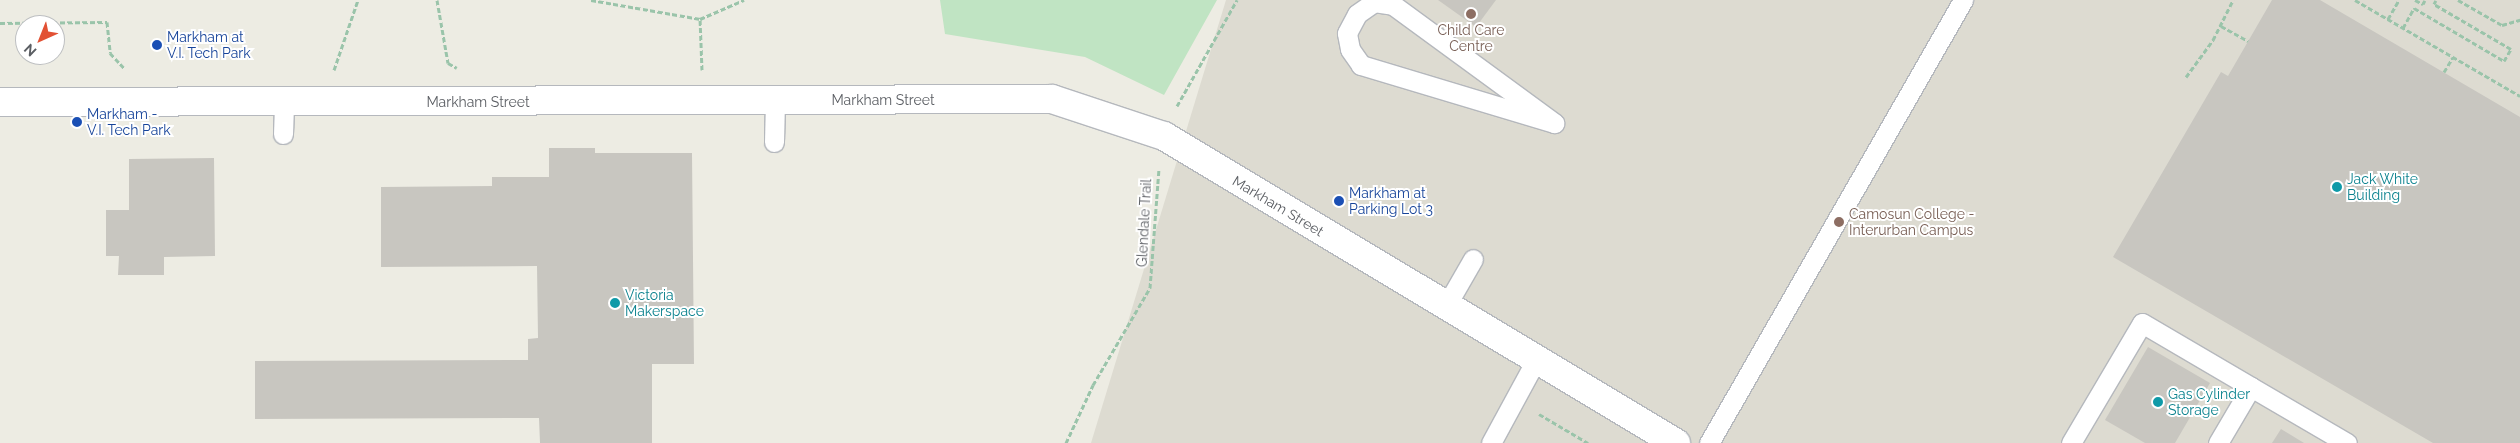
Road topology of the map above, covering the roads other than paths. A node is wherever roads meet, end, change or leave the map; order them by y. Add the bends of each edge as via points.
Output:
1 (1963, 0) edge
2 (775, 100) junction
3 (0, 102) edge
4 (284, 104) junction
5 (1554, 122) joint
6 (283, 134) dead end
7 (774, 142) dead end
8 (1473, 259) dead end
9 (1446, 306) junction
10 (1535, 362) junction
11 (2251, 387) junction
12 (1491, 443) edge
13 (1676, 443) edge
14 (1709, 443) edge
15 (2071, 443) edge
16 (2218, 443) edge
17 (2347, 443) edge

1 - 14 lane
2 - 4 street, Markham Street
2 - 7 lane
2 - 9 street, Markham Street via 1052,99 1164,136
3 - 4 street, Markham Street
4 - 6 lane
5 - 5 lane via 1393,5 1374,2 1357,14 1347,33 1350,50 1361,65
8 - 9 lane
9 - 10 street, Markham Street
10 - 12 lane
10 - 13 street, Markham Street
11 - 15 lane via 2142,323
11 - 16 lane
11 - 17 lane

